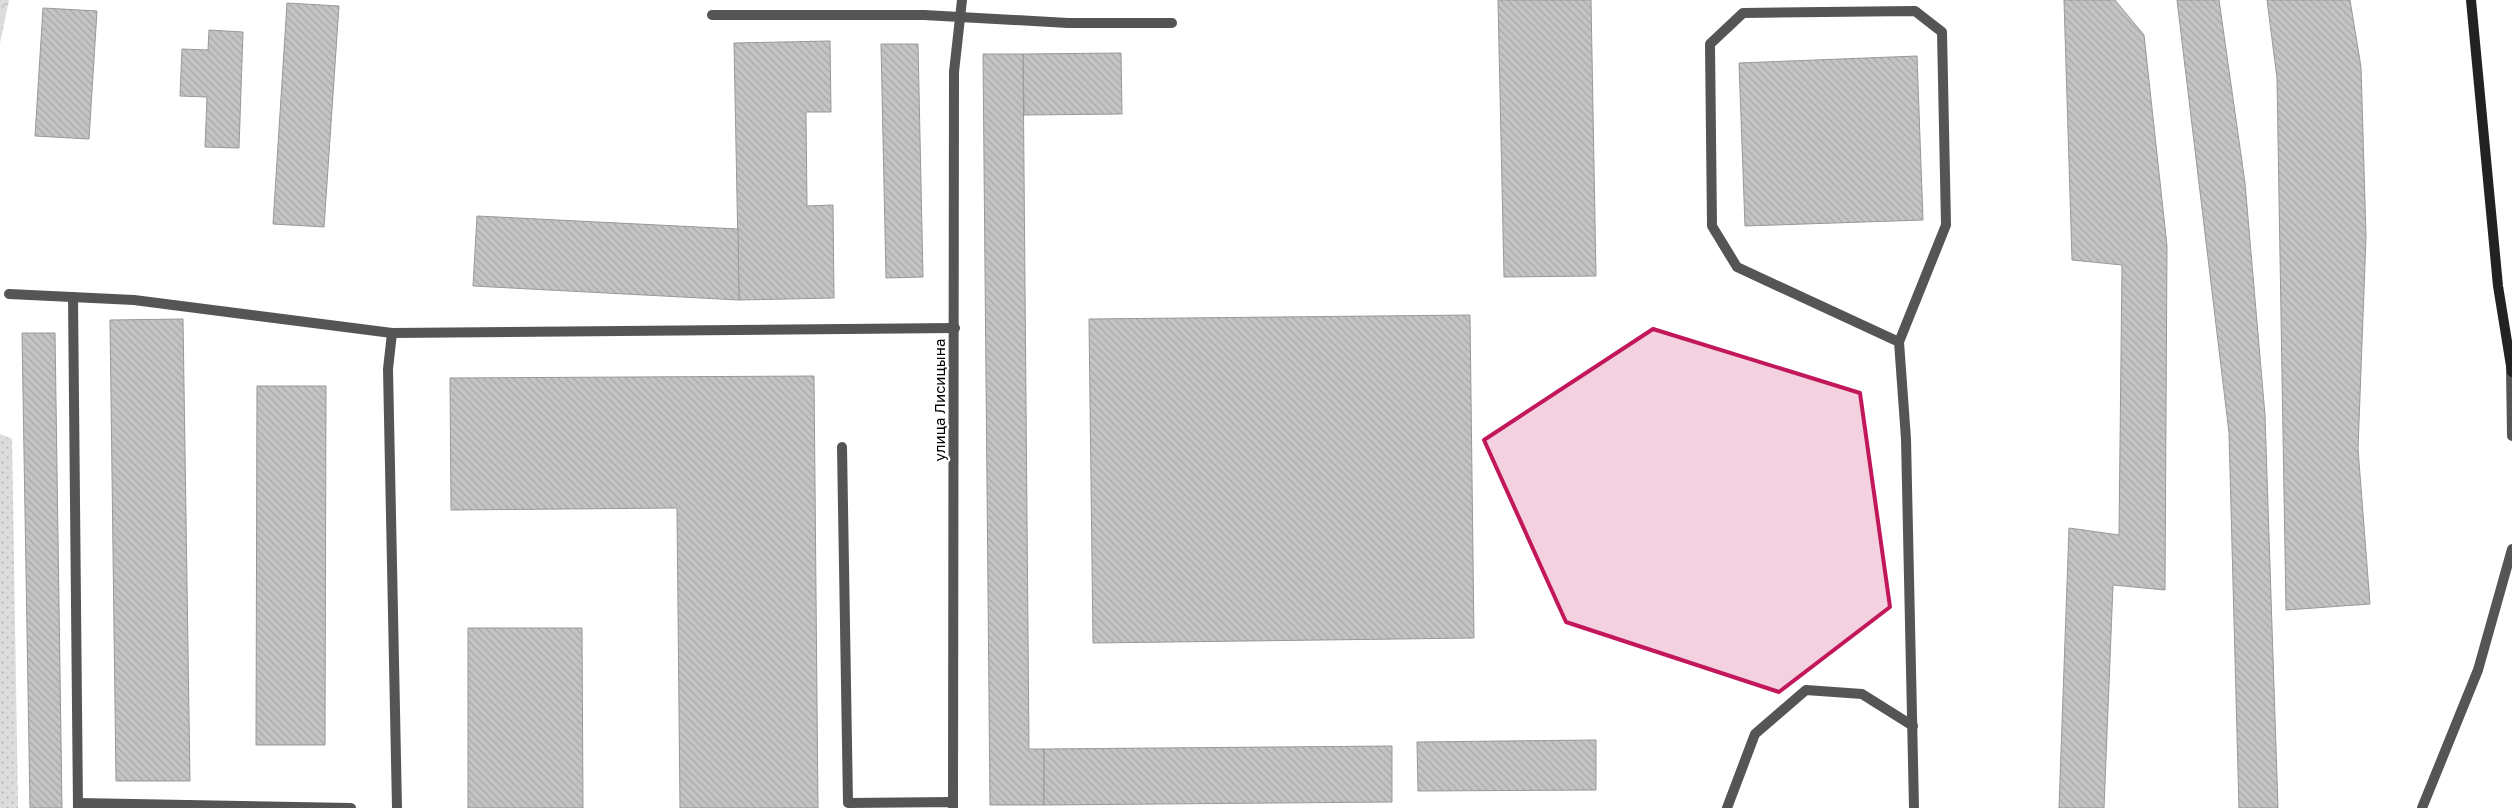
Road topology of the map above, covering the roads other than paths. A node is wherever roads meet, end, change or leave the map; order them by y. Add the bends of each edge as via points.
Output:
1 (962, 0) edge
2 (2471, 0) edge
3 (712, 15) dead end
4 (960, 18) junction
5 (1172, 22) dead end
6 (9, 294) dead end
7 (73, 297) junction
8 (955, 328) junction
9 (392, 333) junction
10 (1898, 342) junction
11 (2512, 371) edge
12 (2512, 436) edge
13 (842, 447) dead end
14 (2512, 549) edge
15 (1913, 726) junction
16 (953, 805) edge
17 (78, 806) edge
18 (351, 808) edge
19 (397, 808) edge
20 (1727, 808) edge
21 (1914, 808) edge
22 (2422, 808) edge

1 - 4 street, улица Лисицына
2 - 11 main road via 2498,286
3 - 4 street via 924,15
4 - 5 street via 1068,23
4 - 8 street, улица Лисицына via 954,72
6 - 7 street
7 - 9 street via 134,300
7 - 17 street
8 - 9 street
8 - 16 street, улица Лисицына
9 - 19 street via 388,369
10 - 10 street via 1946,225 1942,32 1915,10 1743,13 1710,44 1712,226 1737,267
10 - 15 street via 1906,439
11 - 12 street
13 - 16 street via 848,803
14 - 22 street via 2478,670
15 - 20 street via 1862,694 1806,690 1755,734
15 - 21 street
17 - 18 street

